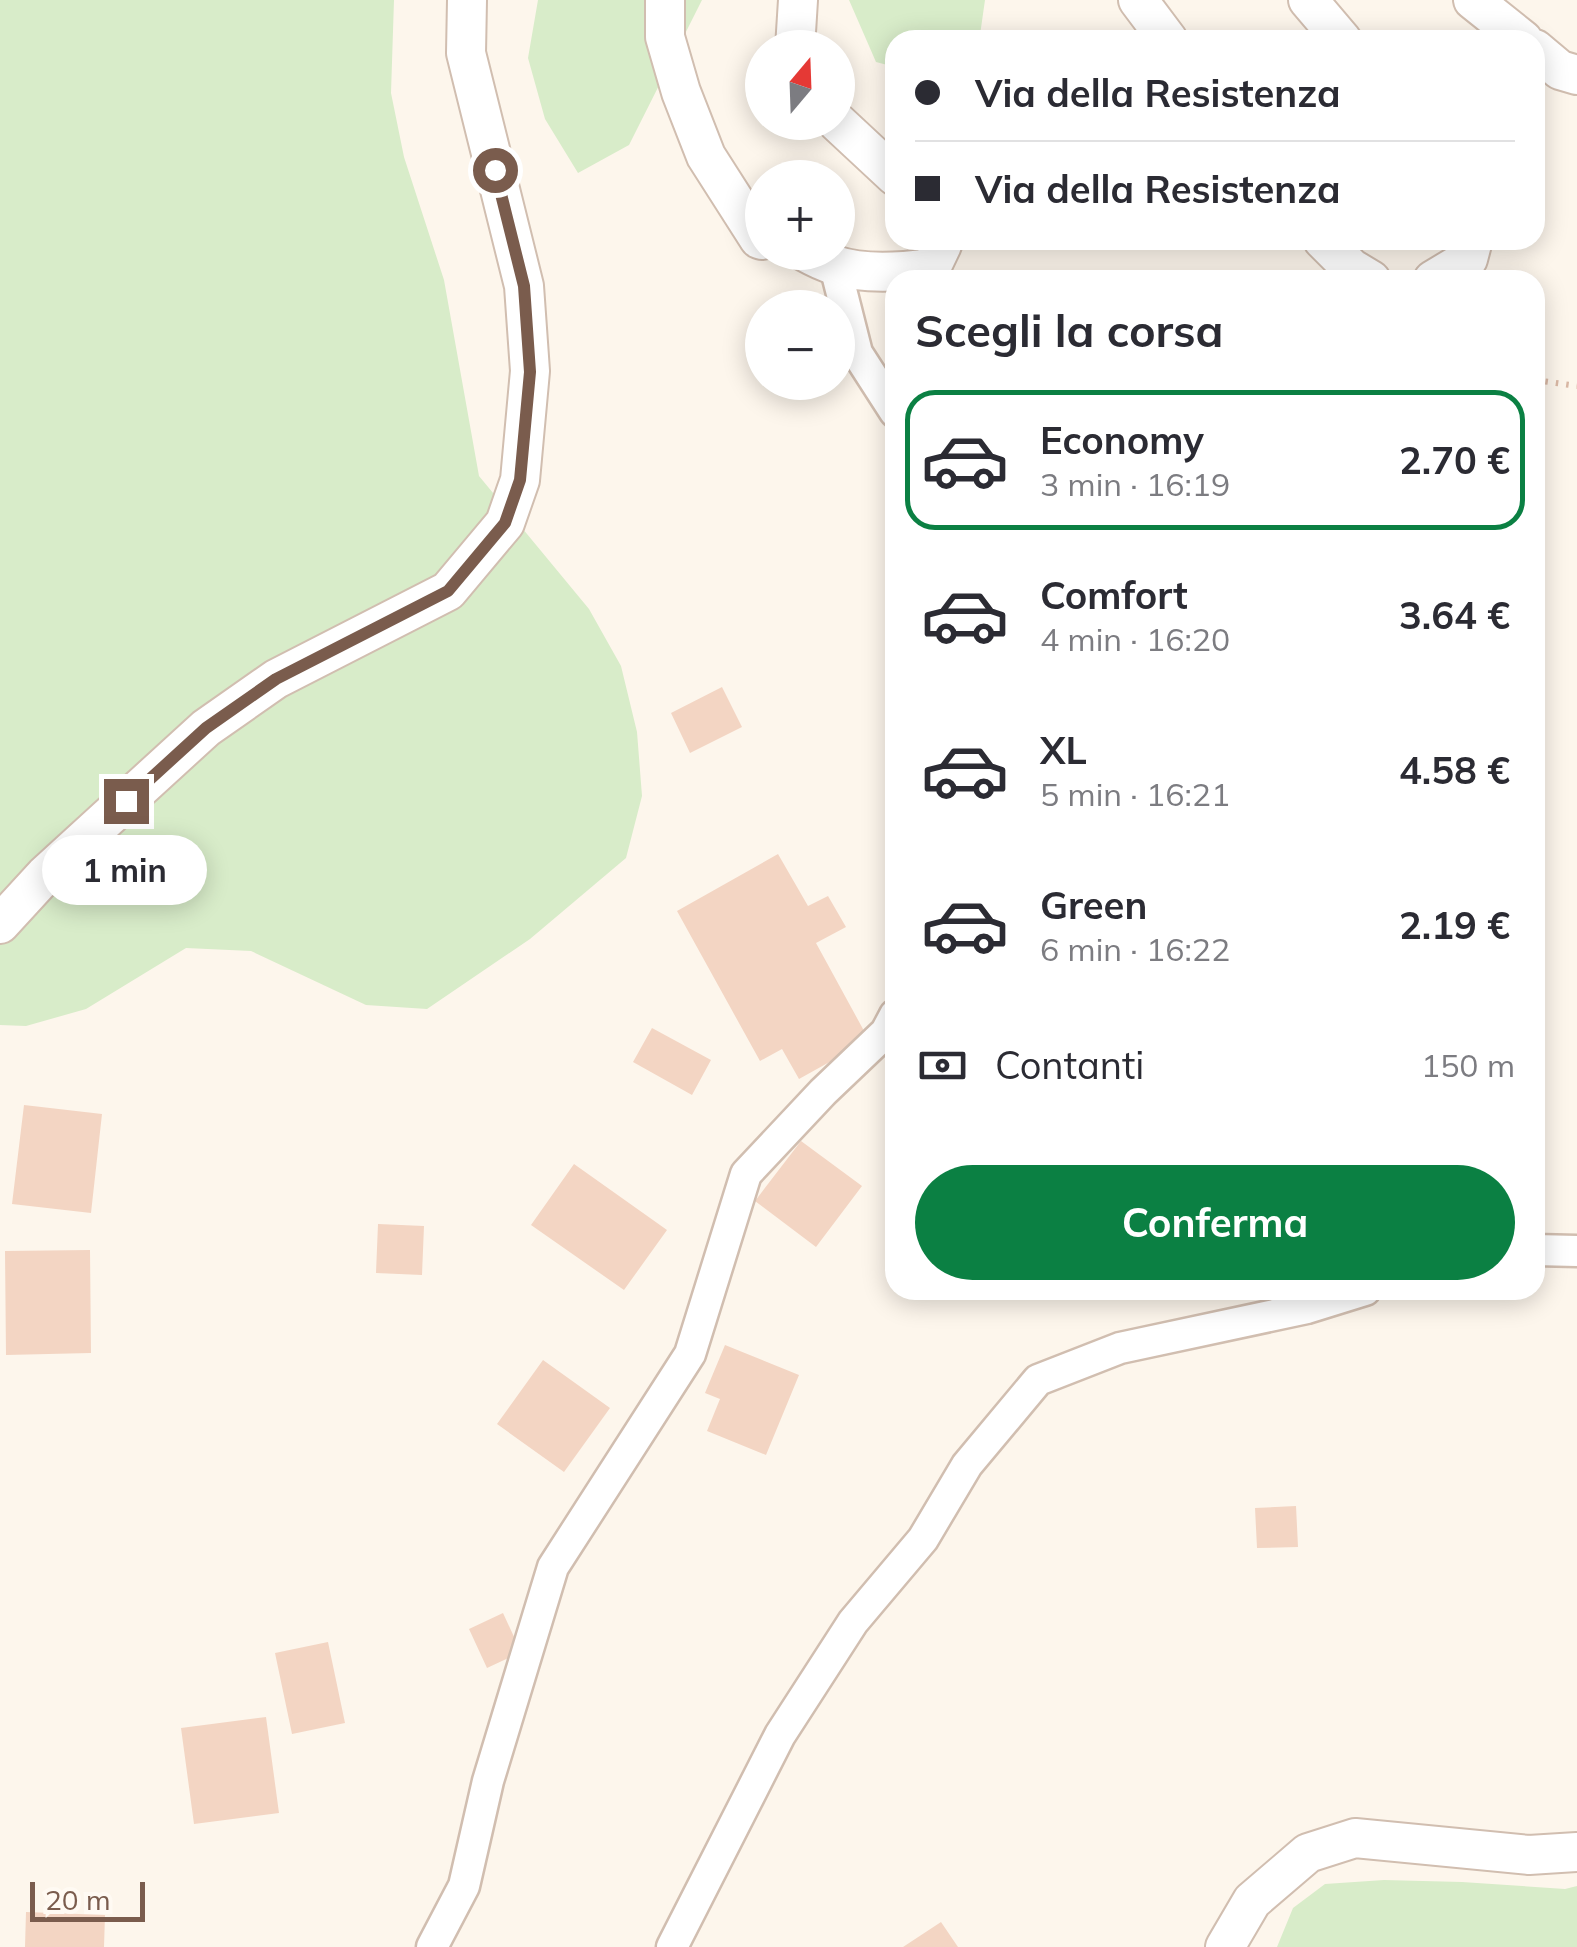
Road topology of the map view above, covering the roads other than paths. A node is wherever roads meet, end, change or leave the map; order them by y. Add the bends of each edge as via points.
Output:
1 (468, 0) edge
2 (665, 0) edge
3 (798, 0) edge
4 (1138, 0) edge
5 (1308, 0) edge
6 (1473, 0) edge
7 (796, 30) edge
8 (1160, 30) edge
9 (1334, 30) edge
10 (1510, 30) edge
11 (1545, 58) edge
12 (1577, 75) edge
13 (855, 139) edge
14 (885, 167) edge
15 (745, 218) edge
16 (939, 250) edge
17 (1333, 250) edge
18 (1470, 250) edge
19 (855, 265) edge
20 (824, 270) edge
21 (888, 270) edge
22 (916, 270) edge
23 (1354, 270) edge
24 (1450, 270) edge
25 (885, 397) edge
26 (0, 924) edge
27 (885, 1033) edge
28 (1545, 1250) edge
29 (1577, 1251) edge
30 (1332, 1300) edge
31 (1577, 1852) edge
32 (432, 1947) edge
33 (672, 1947) edge
34 (1225, 1947) edge

1 - 26 street via 466,53 524,286 530,372 520,480 505,523 448,591 276,679 206,728
2 - 15 street via 665,36 681,92 706,156
3 - 7 street
4 - 8 street
5 - 9 street
6 - 10 street
11 - 12 street
13 - 14 street
16 - 22 street via 931,268
17 - 23 street
18 - 24 street
19 - 21 street
20 - 25 street via 856,353
27 - 32 street via 746,1174 690,1354 553,1567 488,1781 464,1886
28 - 29 street
30 - 33 street via 1120,1348 1038,1380 967,1465 923,1539 853,1622 780,1735
31 - 34 street via 1529,1855 1355,1838 1308,1853 1252,1900

